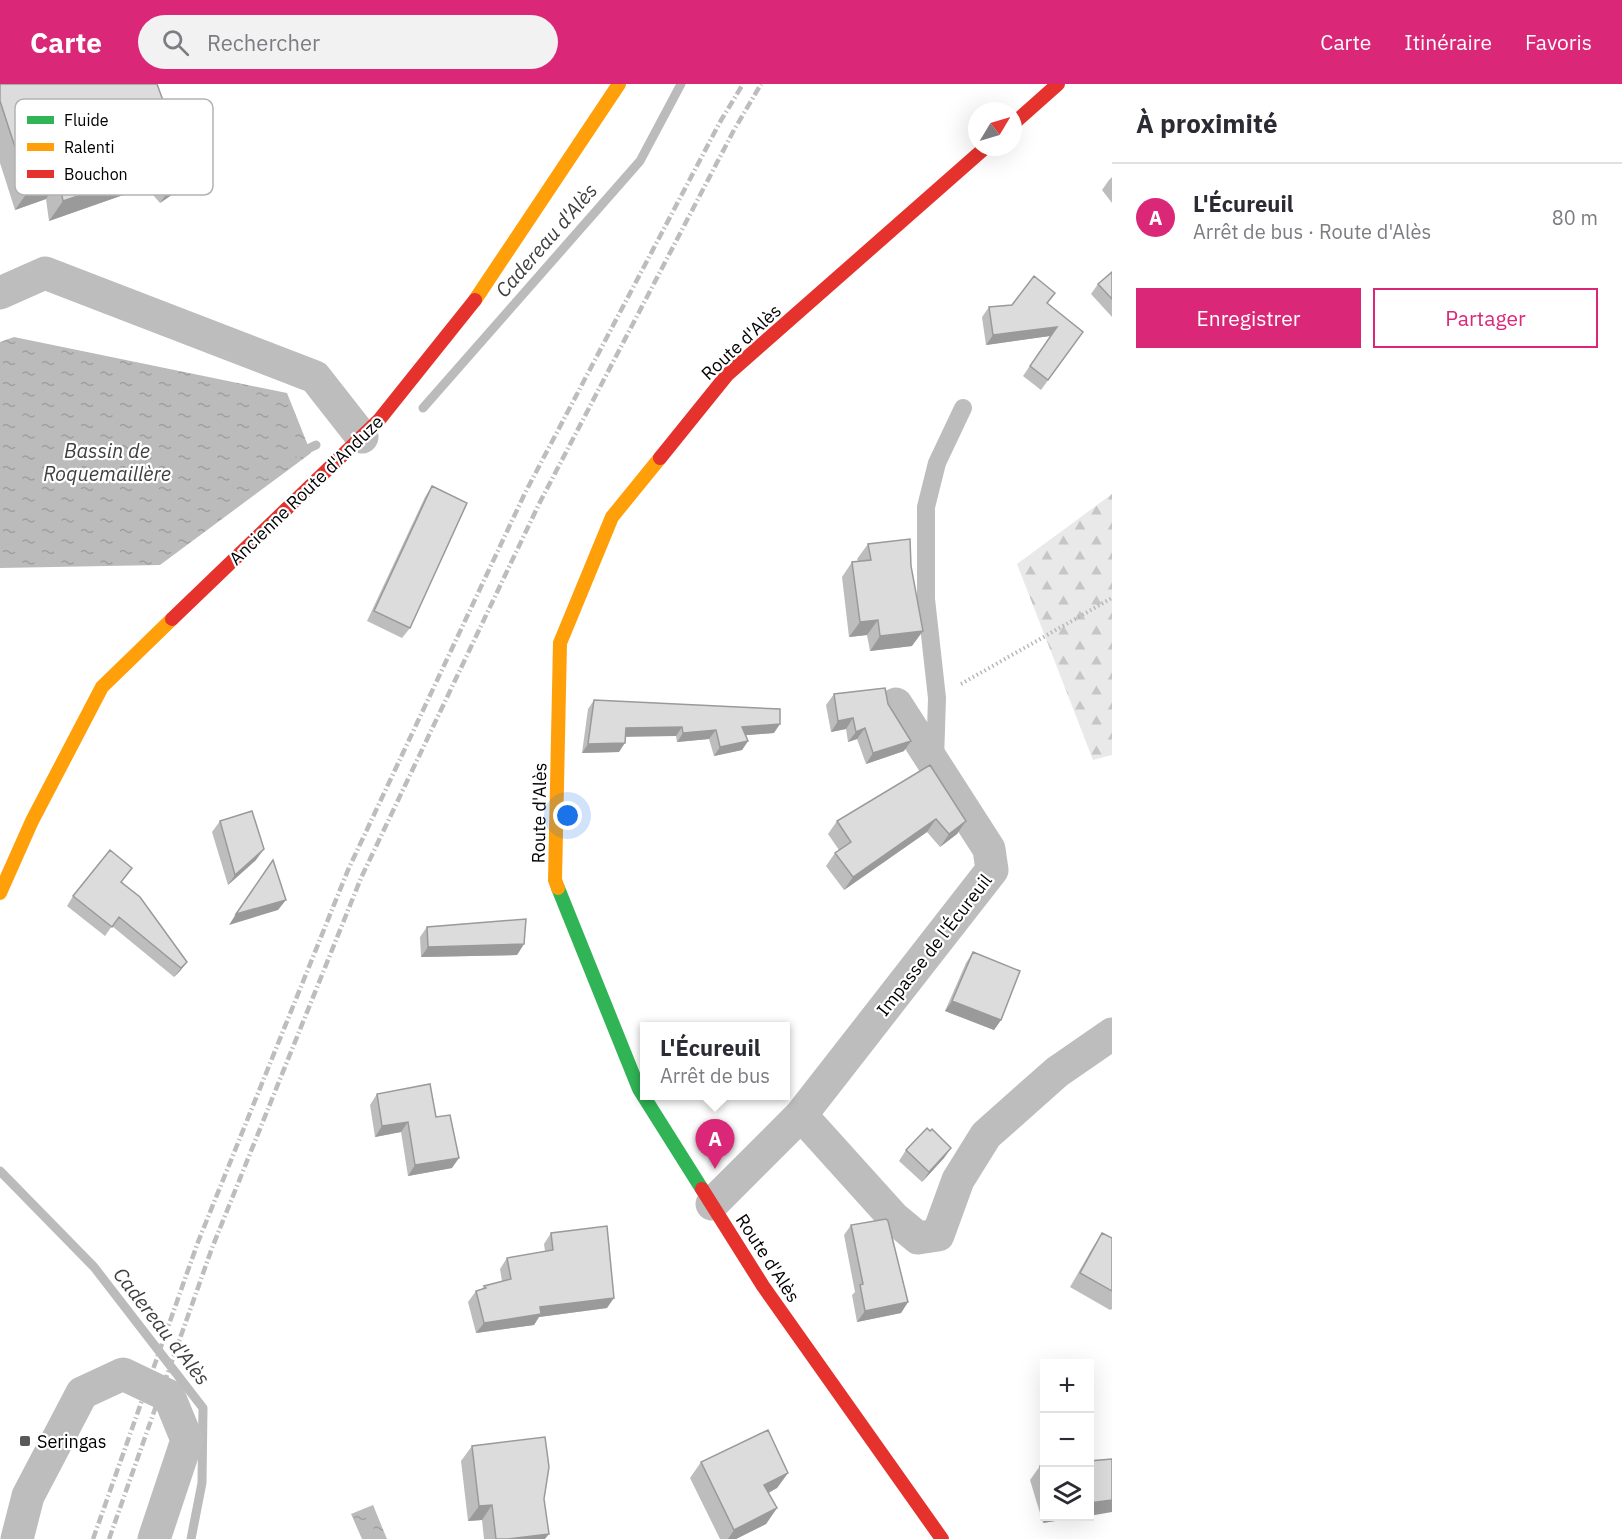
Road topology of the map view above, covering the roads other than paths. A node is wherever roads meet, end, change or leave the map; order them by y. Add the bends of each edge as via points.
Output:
1 (620, 84) edge
2 (1058, 84) edge
3 (1022, 116) edge
4 (976, 156) edge
5 (0, 292) edge
6 (963, 408) dead end
7 (362, 437) junction
8 (896, 704) dead end
9 (935, 765) junction
10 (0, 893) edge
11 (1112, 1034) edge
12 (640, 1091) edge
13 (646, 1100) edge
14 (801, 1115) junction
15 (712, 1204) junction
16 (14, 1498) edge
17 (939, 1538) edge
18 (17, 1539) edge
19 (154, 1539) edge

1 - 7 main road, Ancienne Route d'Anduze via 479,295
2 - 3 main road
4 - 12 main road, Route d'Alès via 727,375 612,518 560,643 555,880
5 - 7 street via 45,273 315,377
6 - 9 lane via 938,463 926,507 926,599 937,698
7 - 10 main road, Ancienne Route d'Anduze via 102,687 32,821
8 - 9 street, Impasse de l'Écureuil
9 - 14 street, Impasse de l'Écureuil via 989,849 992,870
11 - 14 street via 1057,1072 986,1136 958,1180 938,1235 918,1238 894,1218
13 - 15 main road, Route d'Alès
14 - 15 street, Impasse de l'Écureuil
15 - 17 main road, Route d'Alès via 763,1286
16 - 18 street
16 - 19 street via 82,1393 123,1374 169,1396 187,1440

